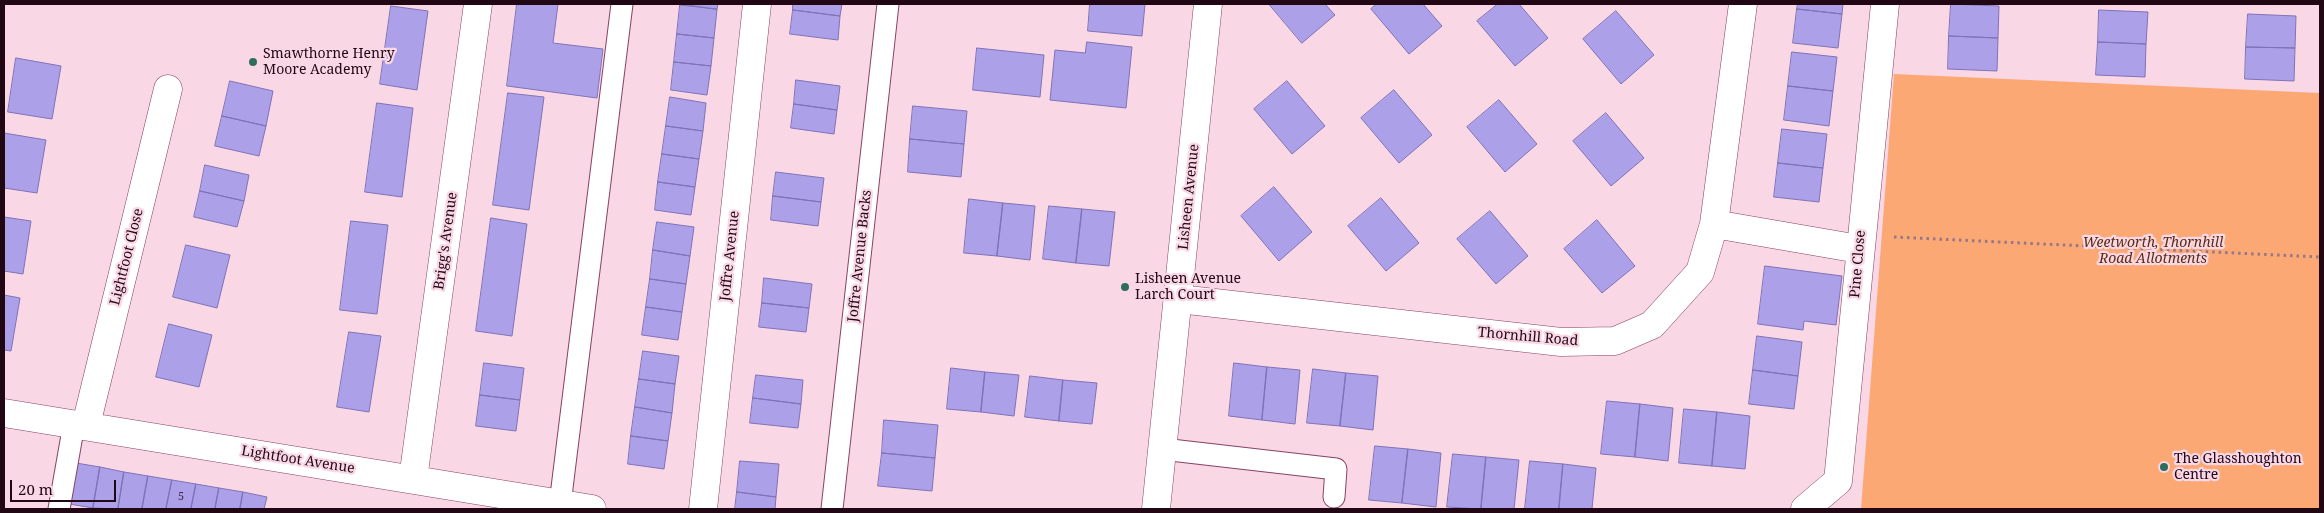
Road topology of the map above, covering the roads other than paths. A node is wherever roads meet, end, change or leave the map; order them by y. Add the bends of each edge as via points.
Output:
1 (478, 4) edge
2 (622, 4) edge
3 (756, 4) edge
4 (888, 4) edge
5 (1208, 4) edge
6 (1743, 4) edge
7 (1885, 4) edge
8 (168, 89) dead end
9 (1714, 224) junction
10 (1860, 242) junction
11 (1179, 299) junction
12 (4, 413) edge
13 (80, 425) junction
14 (1162, 449) junction
15 (413, 479) junction
16 (1334, 496) dead end
17 (560, 504) junction
18 (59, 509) edge
19 (592, 509) edge
20 (703, 509) edge
21 (832, 509) edge
22 (1156, 509) edge
23 (1805, 509) edge

1 - 15 street, Brigg's Avenue
2 - 17 lane
3 - 20 street, Joffre Avenue
4 - 21 lane, Joffre Avenue Backs
5 - 11 street, Lisheen Avenue
6 - 9 street, Thornhill Road
7 - 10 street, Pine Close
8 - 13 street, Lightfoot Close
9 - 10 street
9 - 11 street, Thornhill Road via 1700,272 1678,299 1652,325 1615,341 1561,342
10 - 23 street, Pine Close via 1838,482
11 - 14 street, Lisheen Avenue
12 - 13 street, Lightfoot Avenue
13 - 15 street, Lightfoot Avenue
13 - 18 lane
14 - 16 lane via 1336,469
14 - 22 street, Lisheen Avenue
15 - 17 street, Lightfoot Avenue
17 - 19 street, Lightfoot Avenue

